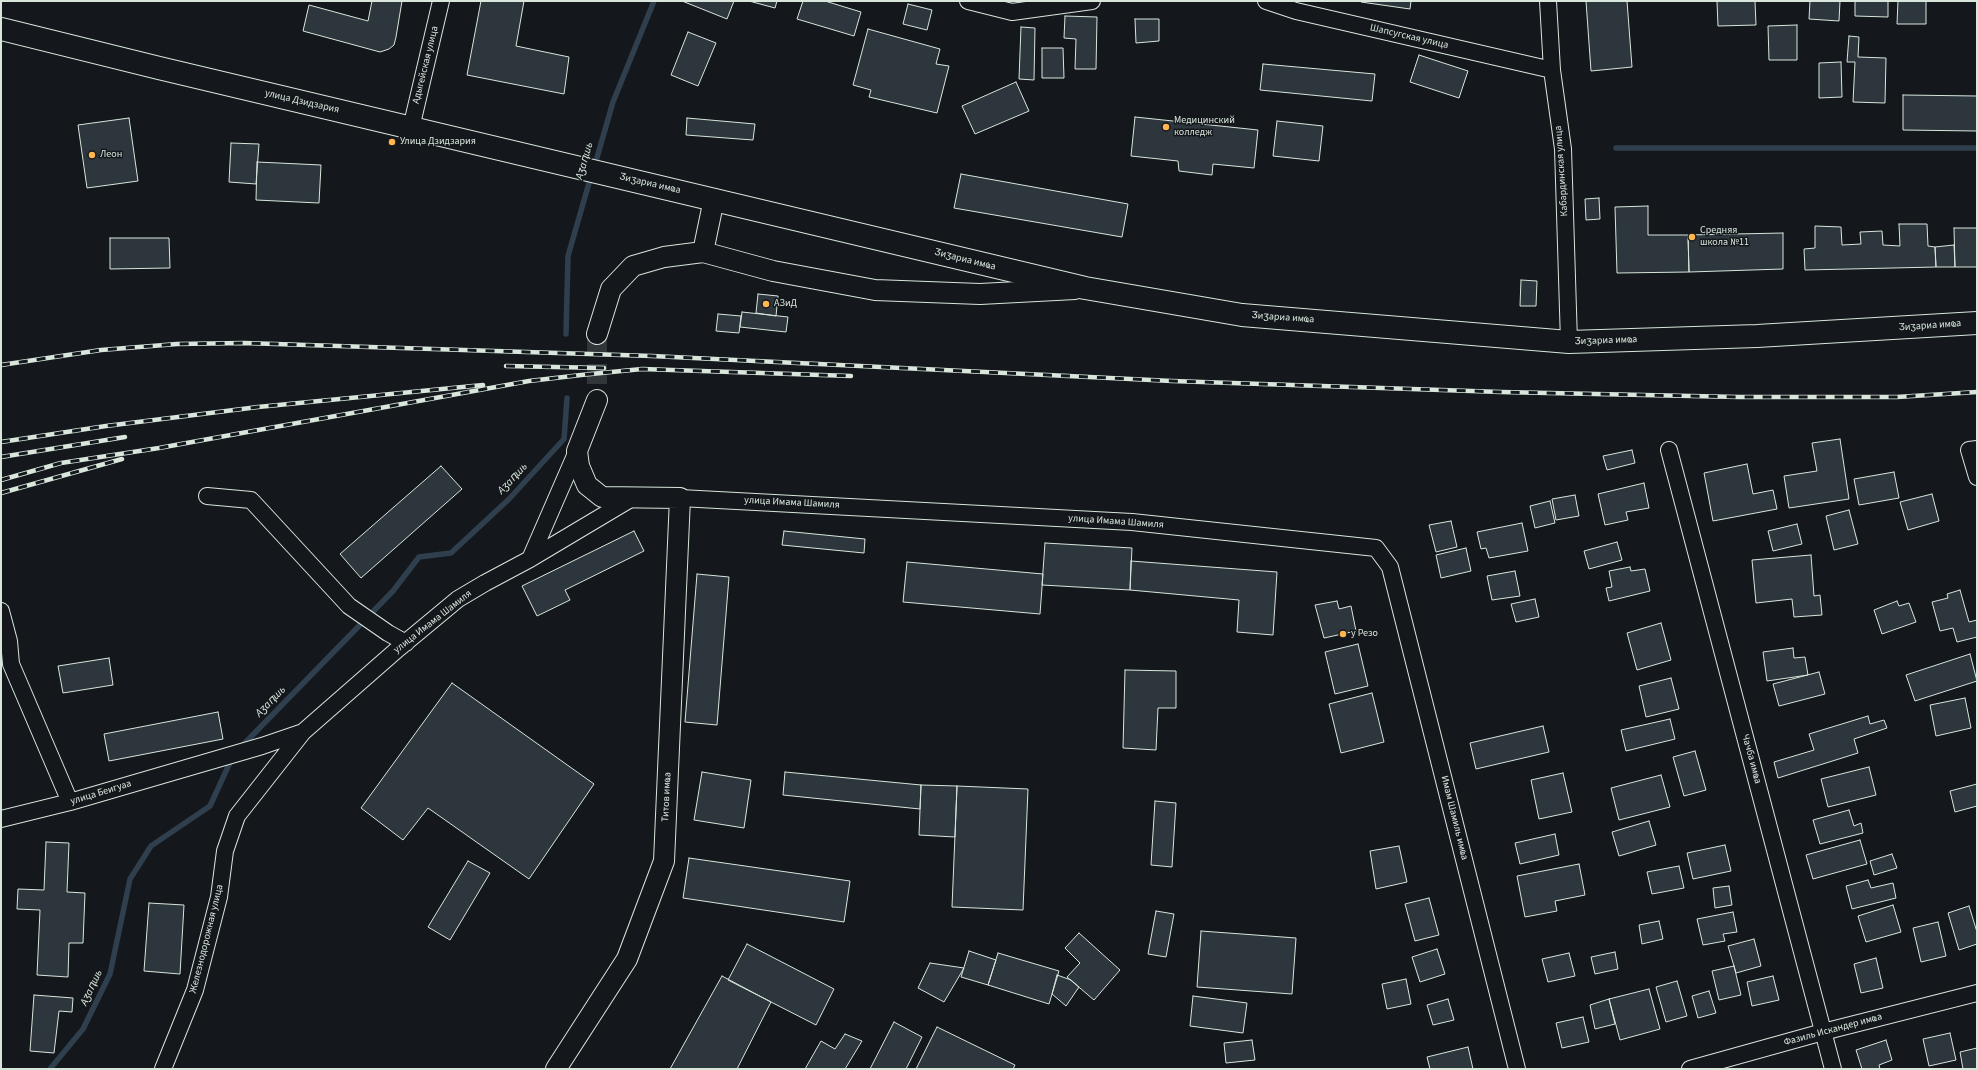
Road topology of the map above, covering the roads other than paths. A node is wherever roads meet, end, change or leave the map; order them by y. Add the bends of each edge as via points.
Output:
1 (441, 1) edge
2 (968, 1) edge
3 (1092, 1) edge
4 (1266, 1) edge
5 (1548, 1) edge
6 (1, 29) edge
7 (1552, 70) junction
8 (411, 128) junction
9 (604, 174) joint
10 (714, 199) junction
11 (702, 252) junction
12 (1085, 288) junction
13 (1977, 323) edge
14 (597, 334) tunnel mouth
15 (1569, 342) junction
16 (597, 400) tunnel mouth
17 (1973, 449) edge
18 (1669, 450) dead end
19 (577, 451) junction
20 (1977, 477) edge
21 (207, 496) dead end
22 (634, 496) junction
23 (680, 498) junction
24 (530, 559) junction
25 (1390, 567) joint
26 (1, 611) edge
27 (406, 642) junction
28 (303, 732) junction
29 (262, 746) joint
30 (70, 802) junction
31 (1, 819) edge
32 (1977, 993) edge
33 (1823, 1032) junction
34 (163, 1069) edge
35 (556, 1069) edge
36 (1517, 1069) edge
37 (1690, 1069) edge
38 (1833, 1069) edge

1 - 8 street, Адыгейская улица
2 - 3 street via 1012,12
4 - 7 street, Шапсугская улица via 1296,11
5 - 7 street, Кабардинская улица
6 - 8 highway, улица Дзидзария
7 - 15 street, Кабардинская улица via 1563,148
8 - 9 highway, улица Дзидзария
9 - 10 highway, Ӡиӡариа имҩа
10 - 11 street
10 - 12 highway, Ӡиӡариа имҩа
11 - 12 street via 773,271 875,290 980,294
11 - 14 street via 664,257 633,266 611,290
12 - 15 highway, Ӡиӡариа имҩа via 1242,315
13 - 15 highway, Ӡиӡариа имҩа via 1757,336
16 - 19 street
17 - 20 street
18 - 33 street, Чачба имҩа
19 - 22 street via 579,466 587,485 602,496
19 - 24 street
21 - 27 street via 251,500 349,606 388,633
22 - 23 street, улица Имама Шамиля
22 - 24 street, улица Имама Шамиля
23 - 25 street, улица Имама Шамиля via 1132,522 1376,548
23 - 35 street, Титов имҩа via 664,861 627,959
24 - 27 street, улица Имама Шамиля via 458,599
25 - 36 street, Имам Шамиль имҩа
26 - 30 street via 9,641 11,664
27 - 28 street, улица Имама Шамиля
28 - 29 street, улица Имама Шамиля
28 - 34 street, Железнодорожная улица via 237,816 225,851 219,896 195,990
29 - 30 street, улица Беигуаа
30 - 31 street, улица Беигуаа
32 - 33 street, Фазиль Искандер имҩа
33 - 37 street, Фазиль Искандер имҩа
33 - 38 street, Чачба имҩа

